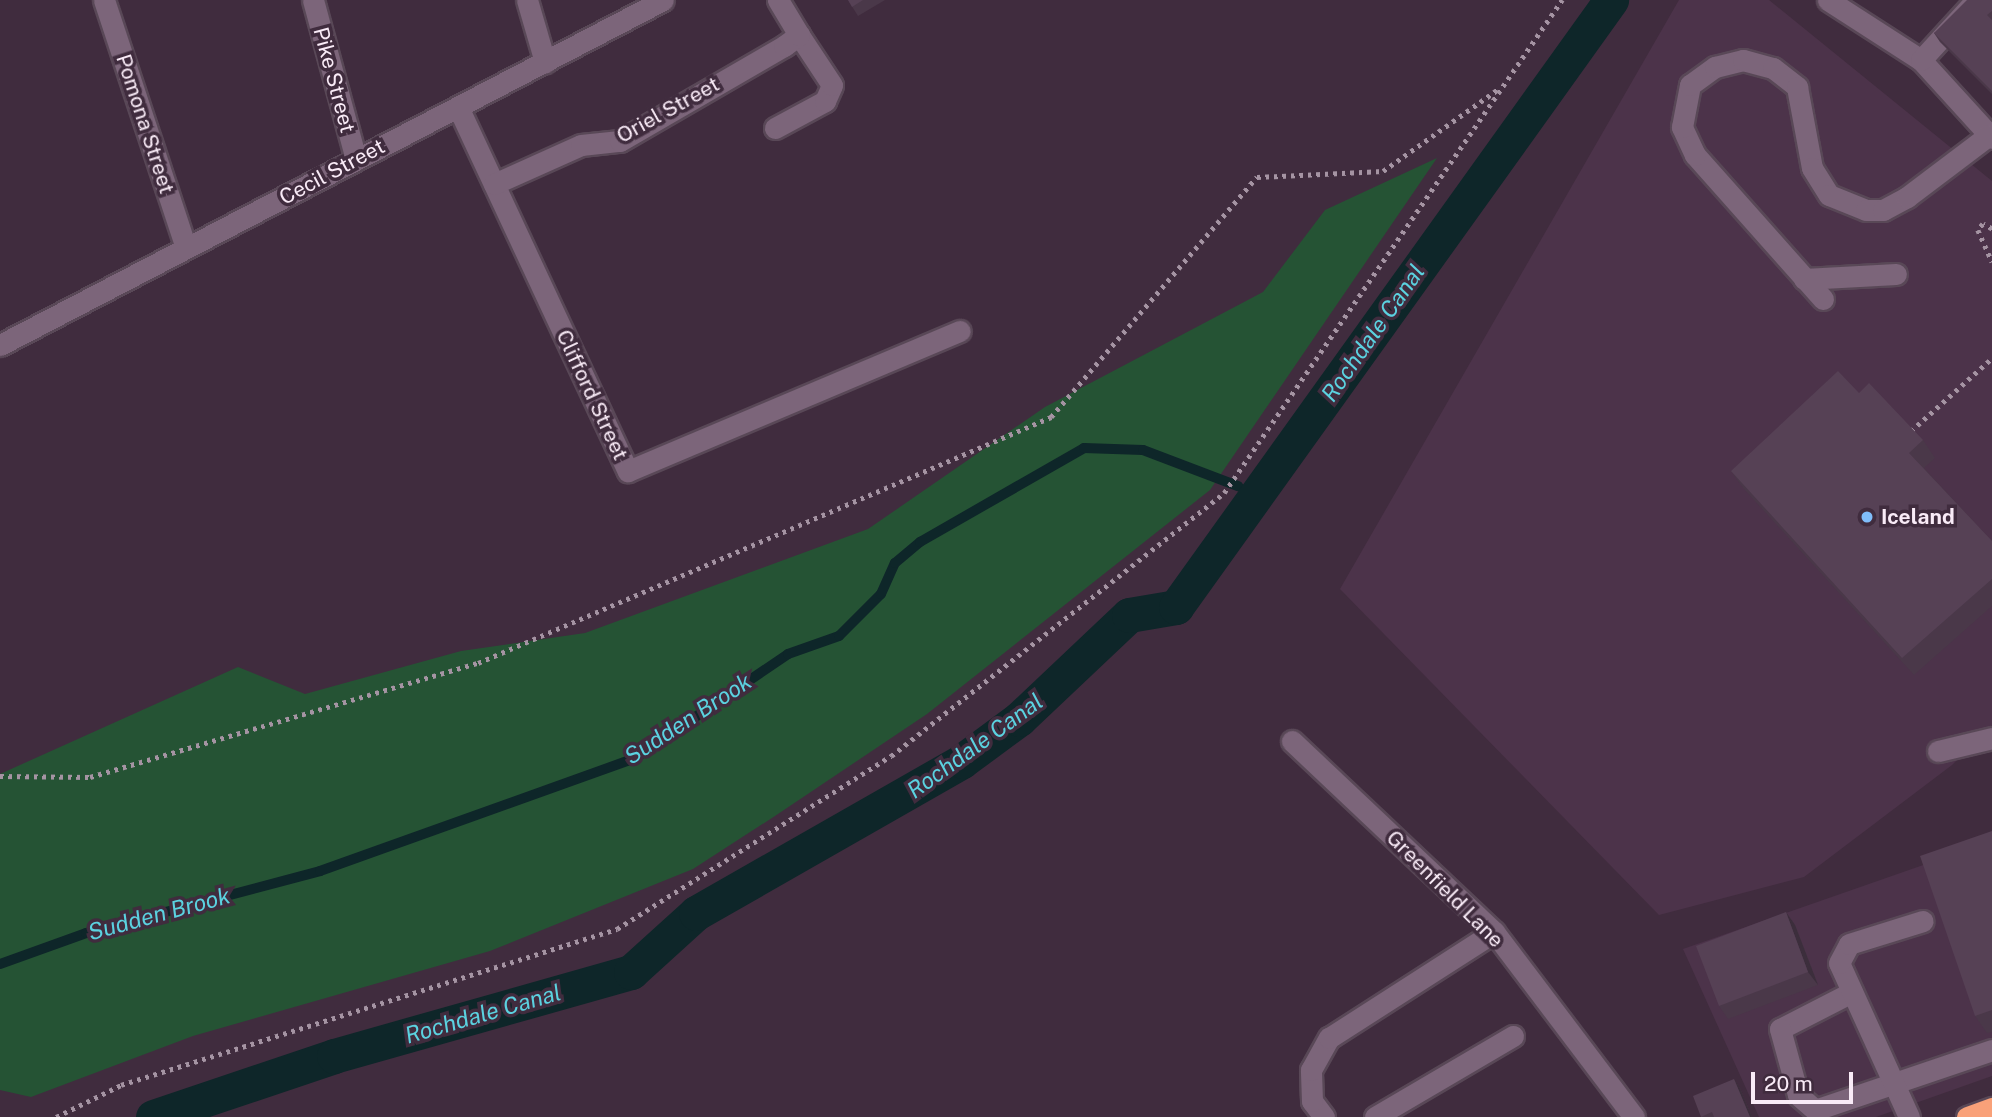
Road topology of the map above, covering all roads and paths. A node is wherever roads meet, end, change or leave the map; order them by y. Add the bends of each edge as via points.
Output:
1 (104, 0) edge
2 (313, 0) edge
3 (527, 0) edge
4 (663, 0) edge
5 (778, 0) edge
6 (1562, 0) edge
7 (1828, 0) edge
8 (1976, 0) edge
9 (799, 35) junction
10 (1921, 60) junction
11 (545, 62) junction
12 (1505, 85) junction
13 (457, 107) junction
14 (775, 128) dead end
15 (1991, 137) edge
16 (356, 159) junction
17 (494, 184) junction
18 (1992, 229) edge
19 (186, 248) junction
20 (1992, 262) edge
21 (1896, 274) dead end
22 (1804, 279) junction
23 (1823, 299) dead end
24 (960, 331) dead end
25 (0, 345) edge
26 (1992, 358) edge
27 (1911, 432) edge
28 (1992, 738) edge
29 (1292, 741) dead end
30 (1938, 751) dead end
31 (0, 776) edge
32 (1923, 921) dead end
33 (1494, 932) junction
34 (1852, 992) junction
35 (1513, 1036) dead end
36 (1992, 1050) edge
37 (1894, 1085) junction
38 (1992, 1108) edge
39 (56, 1117) edge
40 (1324, 1117) edge
41 (1375, 1117) edge
42 (1634, 1117) edge
43 (1909, 1117) edge
44 (1967, 1117) edge

1 - 19 street, Pomona Street
2 - 16 street, Pike Street
3 - 11 street
4 - 11 street, Cecil Street
5 - 9 street
6 - 12 path
7 - 10 street
8 - 10 street
9 - 14 street via 832,85 825,101
9 - 17 street, Oriel Street via 620,141 581,145
10 - 15 street
11 - 13 street, Cecil Street
12 - 31 path via 1382,171 1257,177 1051,417 478,663 90,777
12 - 39 path via 1224,493 891,756 617,929 121,1085
13 - 16 street, Cecil Street
13 - 17 street, Clifford Street
15 - 22 street via 1907,197 1883,210 1866,210 1829,195 1812,168 1797,87 1773,68 1744,60 1715,67 1690,85 1682,127 1695,155
16 - 19 street, Cecil Street
17 - 24 street, Clifford Street via 628,471
18 - 20 path via 1983,225 1978,230
19 - 25 street, Cecil Street
21 - 22 street
22 - 23 street
26 - 27 path
28 - 30 street
29 - 33 street, Greenfield Lane
32 - 34 street via 1841,951 1839,963
33 - 40 street via 1329,1038 1311,1070 1312,1101
33 - 42 street, Greenfield Lane
34 - 37 street
34 - 37 street via 1780,1029 1798,1096 1826,1111
35 - 41 street
36 - 37 street
37 - 43 street
38 - 44 highway

